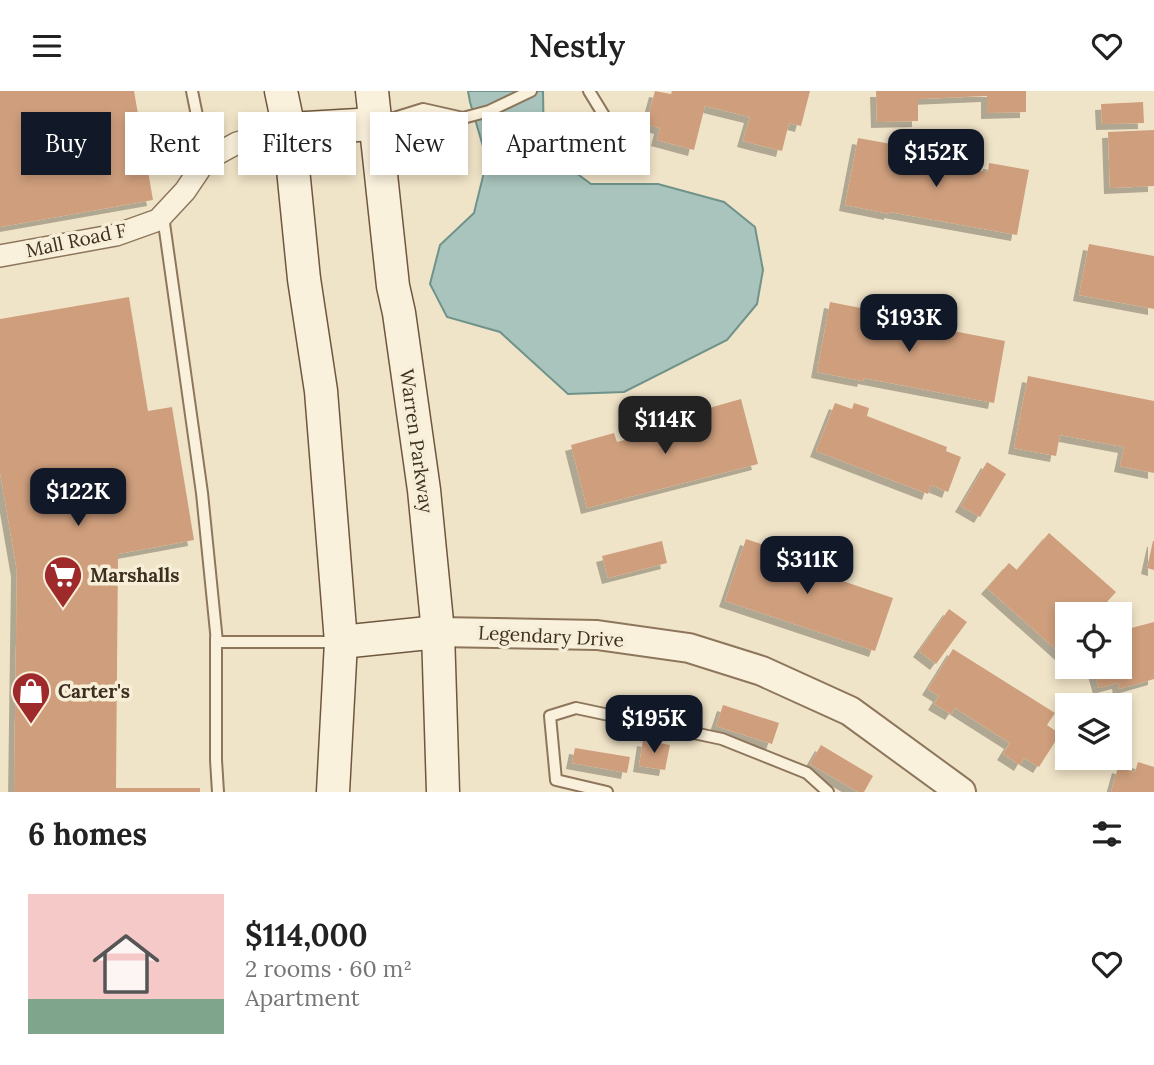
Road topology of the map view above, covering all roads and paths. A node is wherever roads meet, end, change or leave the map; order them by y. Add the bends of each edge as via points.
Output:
1 (192, 91) edge
2 (281, 91) edge
3 (372, 91) edge
4 (531, 91) edge
5 (589, 91) edge
6 (196, 112) edge
7 (285, 112) edge
8 (374, 112) edge
9 (413, 112) edge
10 (436, 112) edge
11 (602, 112) edge
12 (468, 117) edge
13 (196, 175) edge
14 (294, 175) edge
15 (381, 175) edge
16 (163, 215) junction
17 (0, 256) edge
18 (438, 632) junction
19 (216, 638) junction
20 (341, 642) junction
21 (218, 792) edge
22 (333, 792) edge
23 (443, 792) edge
24 (607, 792) edge
25 (828, 792) edge
26 (961, 792) edge

1 - 6 lane
2 - 7 main road
3 - 8 main road, Warren Parkway
4 - 12 lane
5 - 11 lane
9 - 10 lane
13 - 16 street, Mall Road F
14 - 20 main road via 321,391
15 - 18 main road, Warren Parkway via 424,490
16 - 17 street, Mall Road F via 116,235
16 - 19 lane via 202,493
18 - 20 main road
18 - 23 main road, Warren Parkway
18 - 26 street, Legendary Drive via 597,635 689,648 762,671 850,711
19 - 20 lane via 217,642
19 - 21 lane
20 - 22 main road
24 - 25 lane via 556,781 550,716 576,708 722,739 807,773

